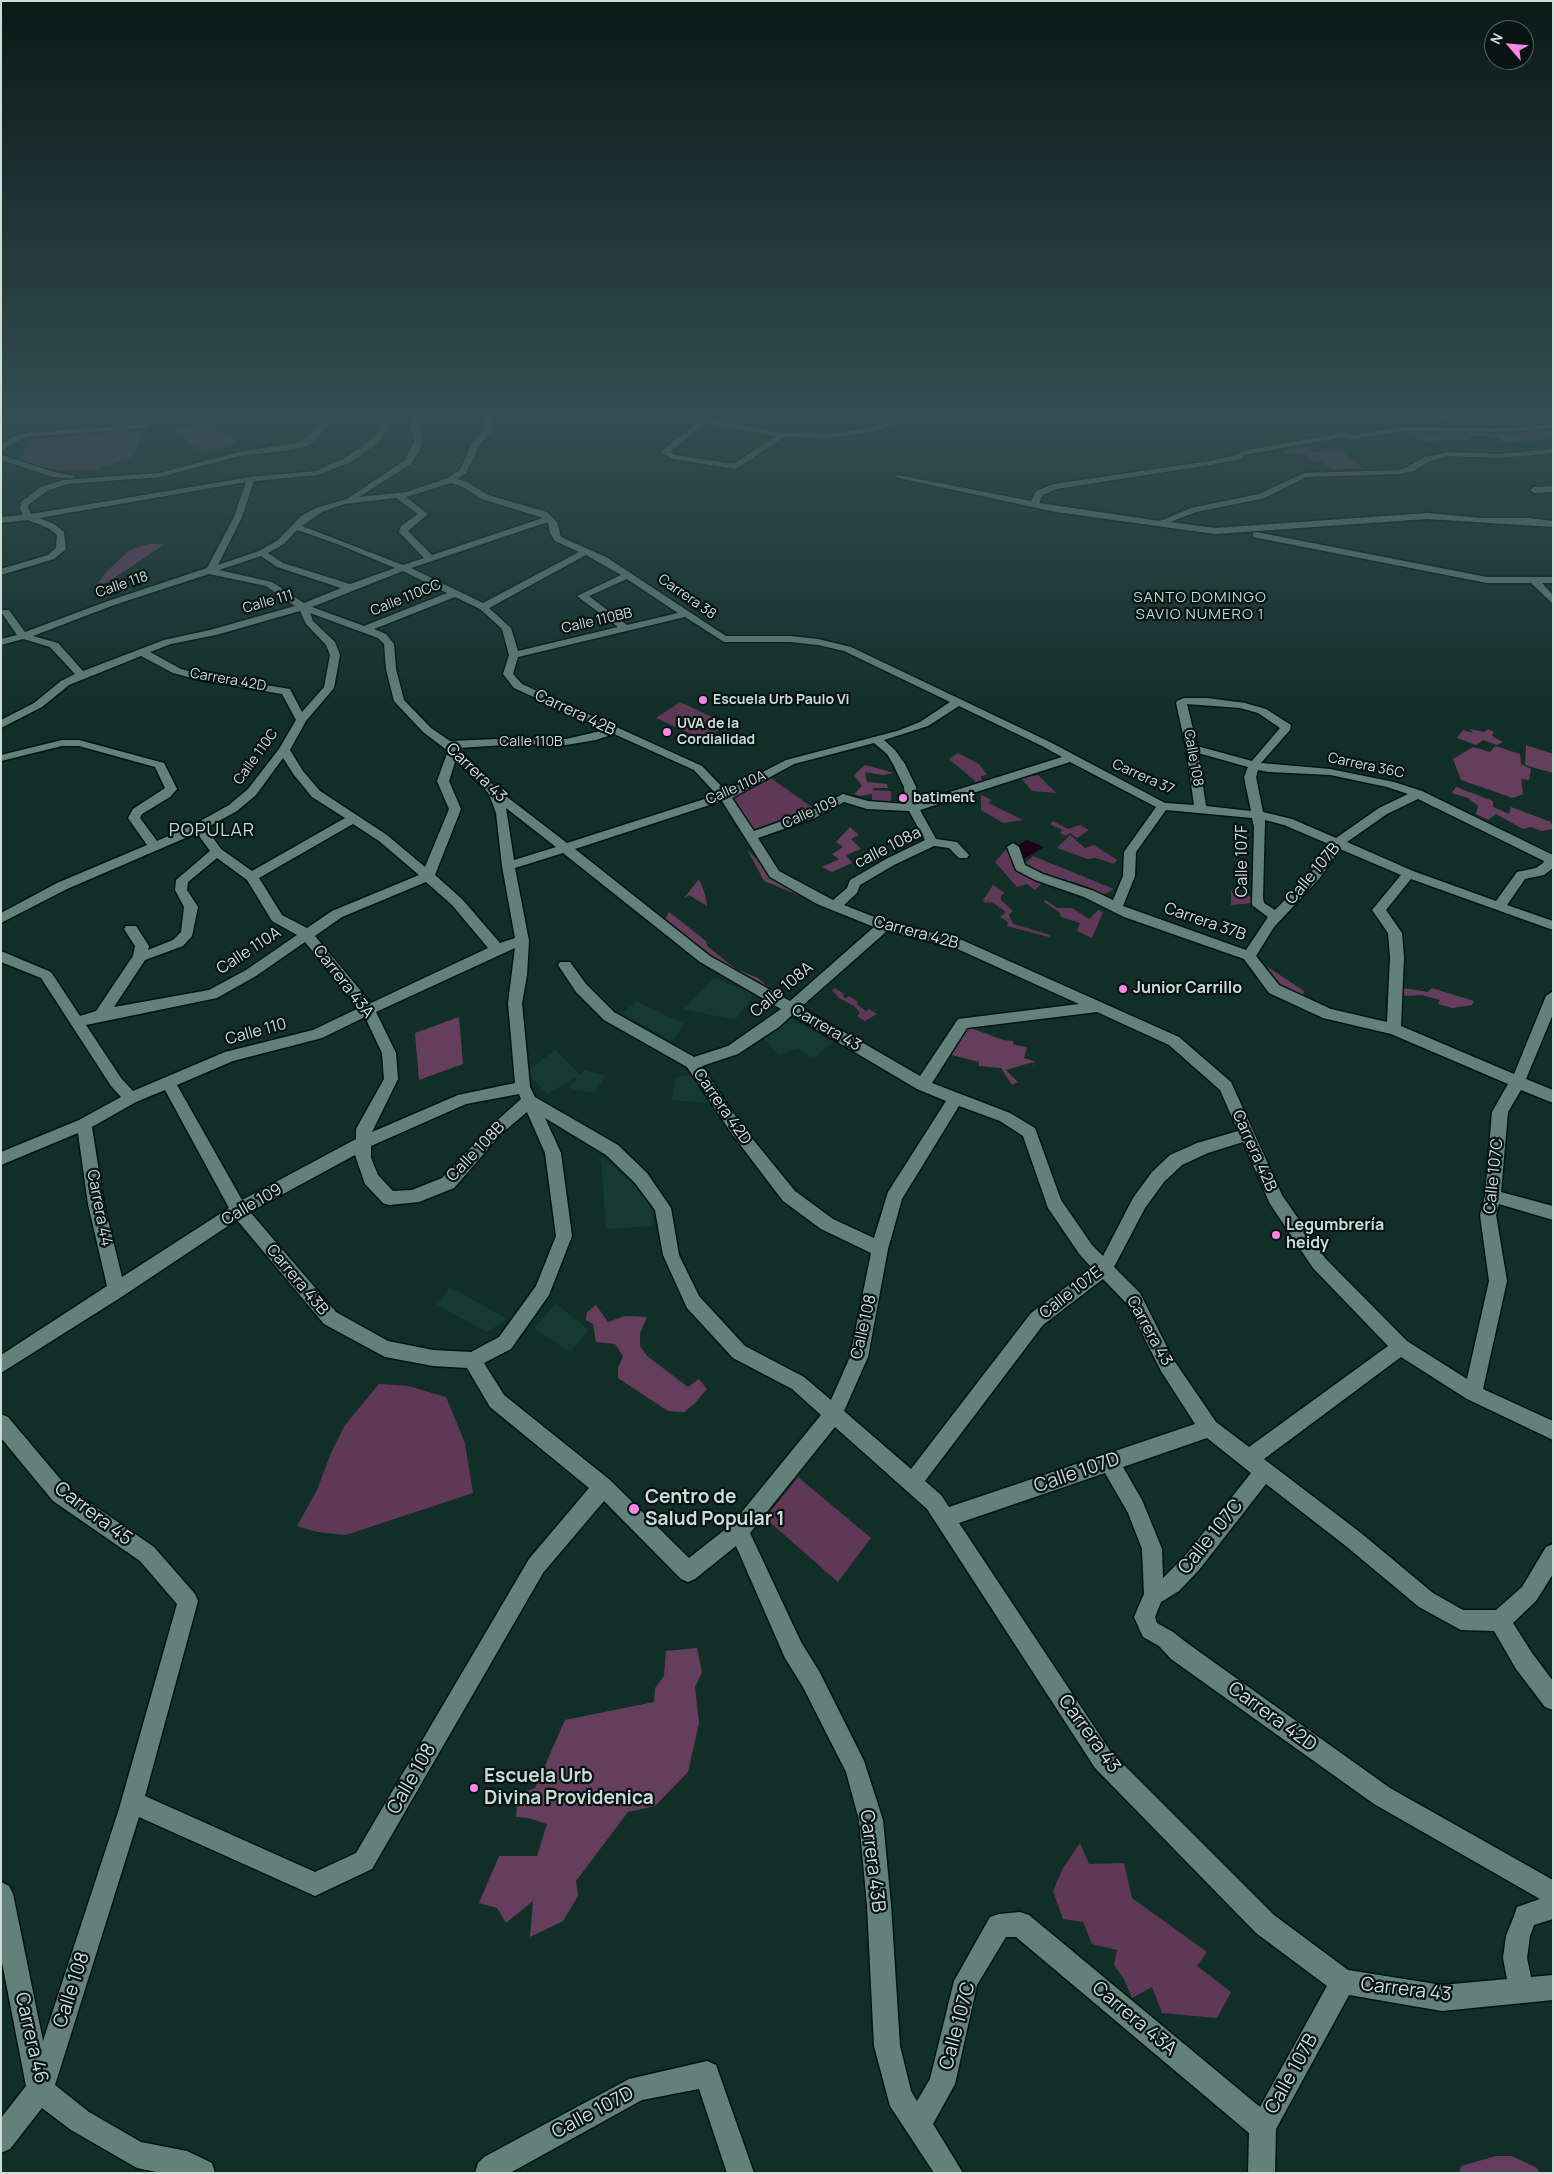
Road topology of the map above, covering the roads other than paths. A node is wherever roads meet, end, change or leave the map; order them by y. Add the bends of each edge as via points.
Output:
1 (44, 514) edge
2 (239, 514) edge
3 (310, 514) edge
4 (423, 514) edge
5 (545, 514) edge
6 (1094, 514) edge
7 (1182, 514) edge
8 (29, 517) junction
9 (550, 518) junction
10 (1, 520) edge
11 (1553, 524) edge
12 (1160, 525) junction
13 (297, 527) junction
14 (1232, 531) junction
15 (587, 551) junction
16 (262, 554) junction
17 (431, 559) junction
18 (403, 568) junction
19 (210, 571) junction
20 (1, 572) edge
21 (628, 575) junction
22 (1534, 580) junction
23 (1553, 580) edge
24 (349, 587) junction
25 (456, 593) junction
26 (1553, 601) edge
27 (303, 607) junction
28 (483, 607) junction
29 (6, 612) dead end
30 (687, 614) junction
31 (366, 629) junction
32 (626, 629) junction
33 (24, 636) junction
34 (790, 639) joint
35 (1, 642) edge
36 (142, 652) junction
37 (514, 655) junction
38 (81, 675) junction
39 (958, 702) junction
40 (301, 720) junction
41 (1, 725) edge
42 (614, 730) junction
43 (877, 740) junction
44 (451, 747) junction
45 (1192, 748) junction
46 (284, 750) junction
47 (1, 758) edge
48 (1072, 758) junction
49 (1254, 765) junction
50 (494, 794) junction
51 (1418, 794) junction
52 (724, 797) junction
53 (1163, 806) junction
54 (913, 808) junction
55 (1201, 810) junction
56 (1259, 815) junction
57 (352, 819) junction
58 (200, 827) junction
59 (751, 836) junction
60 (932, 842) junction
61 (1339, 842) junction
62 (154, 846) junction
63 (1013, 847) dead end
64 (566, 849) junction
65 (217, 852) junction
66 (963, 855) dead end
67 (508, 866) junction
68 (1409, 874) junction
69 (428, 876) junction
70 (252, 877) junction
71 (834, 906) junction
72 (1499, 906) junction
73 (1116, 908) junction
74 (1276, 916) junction
75 (1, 919) edge
76 (884, 926) junction
77 (1553, 926) edge
78 (131, 929) dead end
79 (306, 934) junction
80 (522, 941) junction
81 (496, 949) junction
82 (1, 956) edge
83 (1249, 956) junction
84 (140, 957) junction
85 (565, 965) dead end
86 (1553, 996) edge
87 (791, 1007) junction
88 (1099, 1007) junction
89 (368, 1008) junction
90 (101, 1015) junction
91 (77, 1022) junction
92 (1394, 1029) junction
93 (692, 1063) junction
94 (1518, 1081) junction
95 (168, 1082) junction
96 (922, 1085) junction
97 (526, 1094) junction
98 (131, 1098) junction
99 (1553, 1098) edge
100 (955, 1099) junction
101 (84, 1124) junction
102 (1247, 1134) junction
103 (363, 1143) junction
104 (1, 1159) edge
105 (1493, 1196) junction
106 (388, 1198) joint
107 (239, 1210) junction
108 (1553, 1213) edge
109 (880, 1249) junction
110 (1105, 1268) junction
111 (117, 1291) junction
112 (1401, 1347) junction
113 (472, 1360) junction
114 (1, 1365) edge
115 (1473, 1393) junction
116 (834, 1414) junction
117 (1, 1423) edge
118 (1209, 1428) junction
119 (1553, 1431) edge
120 (1248, 1459) junction
121 (1110, 1462) junction
122 (1264, 1472) junction
123 (912, 1483) junction
124 (603, 1487) junction
125 (945, 1518) junction
126 (739, 1531) junction
127 (1553, 1554) edge
128 (1154, 1596) junction
129 (188, 1601) joint
130 (1500, 1621) junction
131 (1553, 1698) edge
132 (132, 1802) junction
133 (1553, 1892) edge
134 (1, 1894) edge
135 (1553, 1907) edge
136 (1000, 1926) joint
137 (1343, 1982) junction
138 (1553, 1987) edge
139 (1522, 1990) junction
140 (40, 2090) junction
141 (917, 2126) junction
142 (1263, 2127) junction
143 (1, 2140) edge
144 (202, 2173) edge
145 (488, 2173) edge
146 (741, 2173) edge
147 (950, 2173) edge
148 (1261, 2173) edge

1 - 8 street
2 - 19 street
3 - 13 street, Calle 118
4 - 17 street via 404,528 404,532
5 - 9 street
6 - 12 street
7 - 12 street
8 - 10 street
8 - 20 street via 61,534 61,549 51,557
9 - 15 street, Carrera 38 via 558,539
9 - 17 street, Calle 111
11 - 14 street via 1427,516
12 - 14 street
13 - 16 street, Calle 118
13 - 18 street, Carrera 42B
14 - 22 street via 1487,580
15 - 21 street, Carrera 38
15 - 28 street
16 - 19 street, Calle 118
16 - 24 street via 280,565
17 - 18 street, Calle 111
18 - 24 street, Calle 111
18 - 25 street, Carrera 42B
19 - 27 street, Carrera 43 via 269,584
19 - 33 street, Calle 118
21 - 30 street, Carrera 38
21 - 32 street via 582,596
22 - 23 street
22 - 26 street
24 - 27 street, Calle 111
25 - 28 street, Carrera 42B
25 - 31 street, Calle 110CC
27 - 31 street, Carrera 43
27 - 36 street, Calle 111 via 168,642
27 - 40 street, Calle 110C via 309,622 331,644 335,655 328,688
28 - 37 street, Carrera 42B via 506,628
29 - 33 street
30 - 32 street, Calle 110BB
30 - 34 street, Carrera 38 via 724,639
31 - 44 street, Carrera 43 via 382,636 389,644 399,701 427,730
32 - 37 street, Calle 110BB
33 - 35 street, Calle 118
33 - 38 street via 54,645
34 - 39 street, Carrera 37 via 847,649
36 - 38 street, Calle 111
36 - 40 street, Carrera 42D via 177,671 286,691
37 - 42 street, Carrera 42B via 508,674 518,686
38 - 41 street, Calle 111 via 65,683 38,705
39 - 43 street, Calle 110A via 924,724
39 - 48 street, Carrera 37
40 - 46 street, Calle 110C
42 - 44 street, Calle 110B via 566,742 521,741
42 - 52 street, Carrera 42B via 698,768
43 - 52 street, Calle 110A via 790,762
43 - 54 street via 899,764 910,787
44 - 50 street, Carrera 43
44 - 69 street via 443,781 455,809
45 - 49 street, Carrera 36C
45 - 49 street, Calle 108 via 1181,703 1184,701 1222,702 1262,711 1286,724 1286,728
45 - 55 street, Calle 108
46 - 57 street via 316,794
46 - 58 street, Calle 110C via 252,792 233,808
47 - 62 street via 62,743 79,743 160,765 170,789 137,812 134,818
48 - 53 street, Carrera 37
48 - 54 street, Calle 109
49 - 51 street, Carrera 36C via 1359,777
49 - 56 street, Calle 107F via 1250,777
50 - 64 street, Carrera 43
50 - 67 street via 502,812
51 - 61 street, Calle 107B via 1383,811
51 - 72 street, Carrera 36C via 1552,858 1540,872 1521,875
52 - 59 street, Carrera 42B
52 - 64 street, Calle 110A
53 - 55 street, Carrera 37
53 - 73 street via 1130,852 1129,876
54 - 59 street, Calle 109 via 867,805 842,798 811,816
54 - 60 street
55 - 56 street, Carrera 37
56 - 61 street, Carrera 37 via 1295,824
56 - 74 street, Calle 107F via 1258,905
57 - 69 street via 383,838
57 - 70 street
58 - 62 street, Calle 110C
58 - 65 street, Carrera 43A
59 - 71 street, Carrera 42B via 774,874
60 - 66 street, calle 108a via 953,845
60 - 71 street, calle 108a via 855,883 852,890
61 - 68 street, Carrera 37
61 - 74 street, Calle 107B via 1315,876
62 - 75 street, Calle 110C via 62,886
63 - 73 street, Carrera 37B via 1020,867
64 - 67 street, Calle 110A
64 - 87 street, Carrera 43 via 706,959
65 - 70 street, Carrera 43A
65 - 84 street via 182,880 181,890 191,907 187,933 178,943
67 - 80 street
68 - 72 street, Carrera 37
68 - 92 street via 1379,910 1395,933
69 - 79 street, Calle 110A via 360,903
69 - 81 street via 457,902
70 - 79 street, Carrera 43A via 277,918
71 - 76 street, Carrera 42B
72 - 77 street, Carrera 37
73 - 83 street, Carrera 37B
74 - 83 street, Calle 107B
76 - 87 street, Calle 108A
76 - 88 street, Carrera 42B via 957,943
78 - 84 street via 142,946
79 - 89 street, Carrera 43A
79 - 90 street, Calle 110A via 251,973 212,994
80 - 81 street, Calle 110
80 - 97 street via 515,1003
81 - 89 street, Calle 110
82 - 91 street via 46,976
83 - 92 street, Carrera 37B via 1274,989 1328,1014
84 - 90 street
85 - 93 street, Carrera 42D via 580,988 608,1016
86 - 94 street, Calle 107C
87 - 93 street, Calle 108A via 774,1023 732,1050
87 - 96 street, Carrera 43
88 - 96 street via 963,1023
88 - 102 street, Carrera 42B via 1174,1041 1226,1086
89 - 95 street, Calle 110 via 317,1034 230,1056
89 - 103 street, Carrera 43A via 389,1053 391,1079 364,1129
90 - 91 street, Calle 110A
91 - 98 street via 116,1082
92 - 94 street, Carrera 37B
93 - 109 street, Carrera 42D via 737,1130 789,1196 827,1224
94 - 99 street, Carrera 37B
94 - 105 street, Calle 107C via 1500,1112
95 - 98 street, Calle 110
95 - 107 street, Carrera 43B
96 - 100 street, Carrera 43
97 - 103 street, Calle 109 via 463,1099
97 - 106 street, Calle 108B via 448,1183 413,1197
97 - 113 street via 554,1153 564,1236 543,1290 505,1343
97 - 116 street, Carrera 43 via 612,1150 641,1178 663,1208 671,1255 693,1302 739,1352 798,1383
98 - 101 street, Calle 110
100 - 109 street, Calle 108 via 894,1197
100 - 110 street, Carrera 43 via 1005,1117 1030,1132 1054,1203 1086,1250
101 - 104 street, Calle 110
101 - 111 street, Carrera 44 via 96,1204
102 - 110 street, Calle 107E via 1176,1160 1158,1176
102 - 112 street, Carrera 42B via 1276,1199 1320,1263
103 - 106 street, Carrera 43A via 363,1158 371,1179
103 - 107 street, Calle 109
105 - 108 street
105 - 115 street, Calle 107C via 1488,1215 1498,1281
107 - 111 street, Calle 109
107 - 113 street, Carrera 43B via 330,1318 385,1349 433,1358
109 - 116 street, Calle 108 via 859,1357
110 - 118 street, Carrera 43 via 1134,1299 1167,1365
110 - 123 street, Calle 107E via 1037,1319
111 - 114 street, Calle 109
112 - 115 street, Carrera 42B
112 - 120 street
113 - 124 street via 497,1401
115 - 119 street, Carrera 42B
116 - 123 street, Carrera 43
116 - 126 street, Calle 108
117 - 129 street, Carrera 45 via 60,1494 147,1554
118 - 120 street, Carrera 43
118 - 121 street, Calle 107D
120 - 122 street, Carrera 43
121 - 125 street, Calle 107D
121 - 128 street, Carrera 42D via 1135,1507 1152,1549
122 - 128 street, Calle 107C via 1192,1563 1172,1584
122 - 130 street, Carrera 43 via 1426,1600 1461,1620
123 - 125 street, Carrera 43 via 934,1502
124 - 126 street, Calle 108 via 688,1572
124 - 132 street, Calle 108 via 536,1566 364,1861 315,1884
125 - 137 street, Carrera 43 via 1103,1760 1265,1924
126 - 141 street, Carrera 43B via 793,1650 812,1679 856,1768 870,1820 879,1905 887,2046 899,2097
127 - 130 street via 1529,1594
128 - 133 street, Carrera 42D via 1144,1617 1150,1630 1382,1796
129 - 132 street, Calle 108
130 - 131 street via 1524,1661
132 - 140 street, Calle 108
134 - 140 street, Carrera 46
135 - 139 street via 1526,1916 1518,1936 1514,1958
136 - 141 street, Calle 107C via 966,1982 942,2084
136 - 142 street, Carrera 43A via 1020,1924
137 - 139 street, Carrera 43 via 1442,1998
137 - 142 street, Calle 107B
138 - 139 street, Carrera 43
140 - 143 street, Calle 108
140 - 144 street, Carrera 46 via 80,2121 137,2156 187,2164
141 - 147 street, Carrera 43B
142 - 148 street, Calle 107B
145 - 146 street, Calle 107D via 638,2088 707,2074

